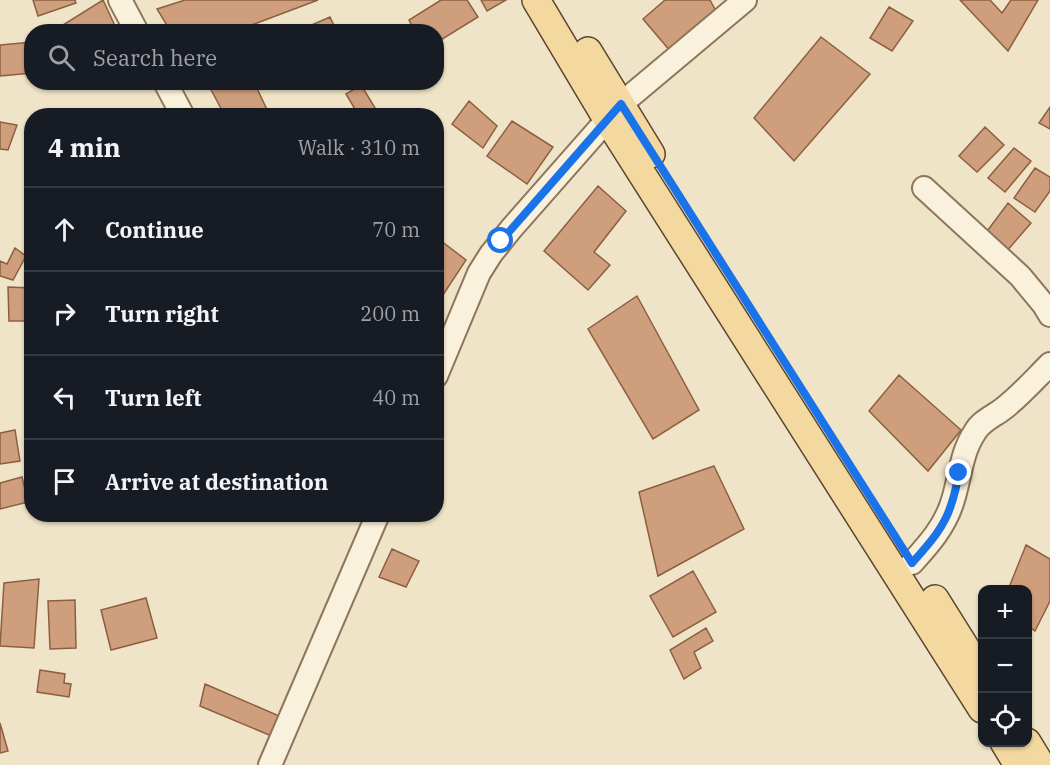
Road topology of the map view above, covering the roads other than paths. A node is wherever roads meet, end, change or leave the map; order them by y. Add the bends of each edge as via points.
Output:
1 (120, 0) edge
2 (536, 0) edge
3 (557, 0) edge
4 (745, 0) edge
5 (133, 24) edge
6 (169, 90) edge
7 (179, 108) edge
8 (614, 111) junction
9 (924, 188) dead end
10 (1050, 315) edge
11 (444, 357) edge
12 (1050, 364) edge
13 (375, 522) edge
14 (912, 563) junction
15 (978, 668) edge
16 (978, 702) edge
17 (1007, 747) edge
18 (1029, 747) edge
19 (270, 765) edge
20 (1018, 765) edge
21 (1041, 765) edge

1 - 5 street
2 - 8 main road
3 - 8 main road
4 - 8 street
6 - 7 street
8 - 11 street via 491,254 479,273
8 - 14 main road
8 - 16 main road
9 - 10 street via 1020,276
12 - 14 street via 1004,408 979,425 963,456 943,525
13 - 19 street
14 - 15 main road
17 - 20 main road
18 - 21 main road

